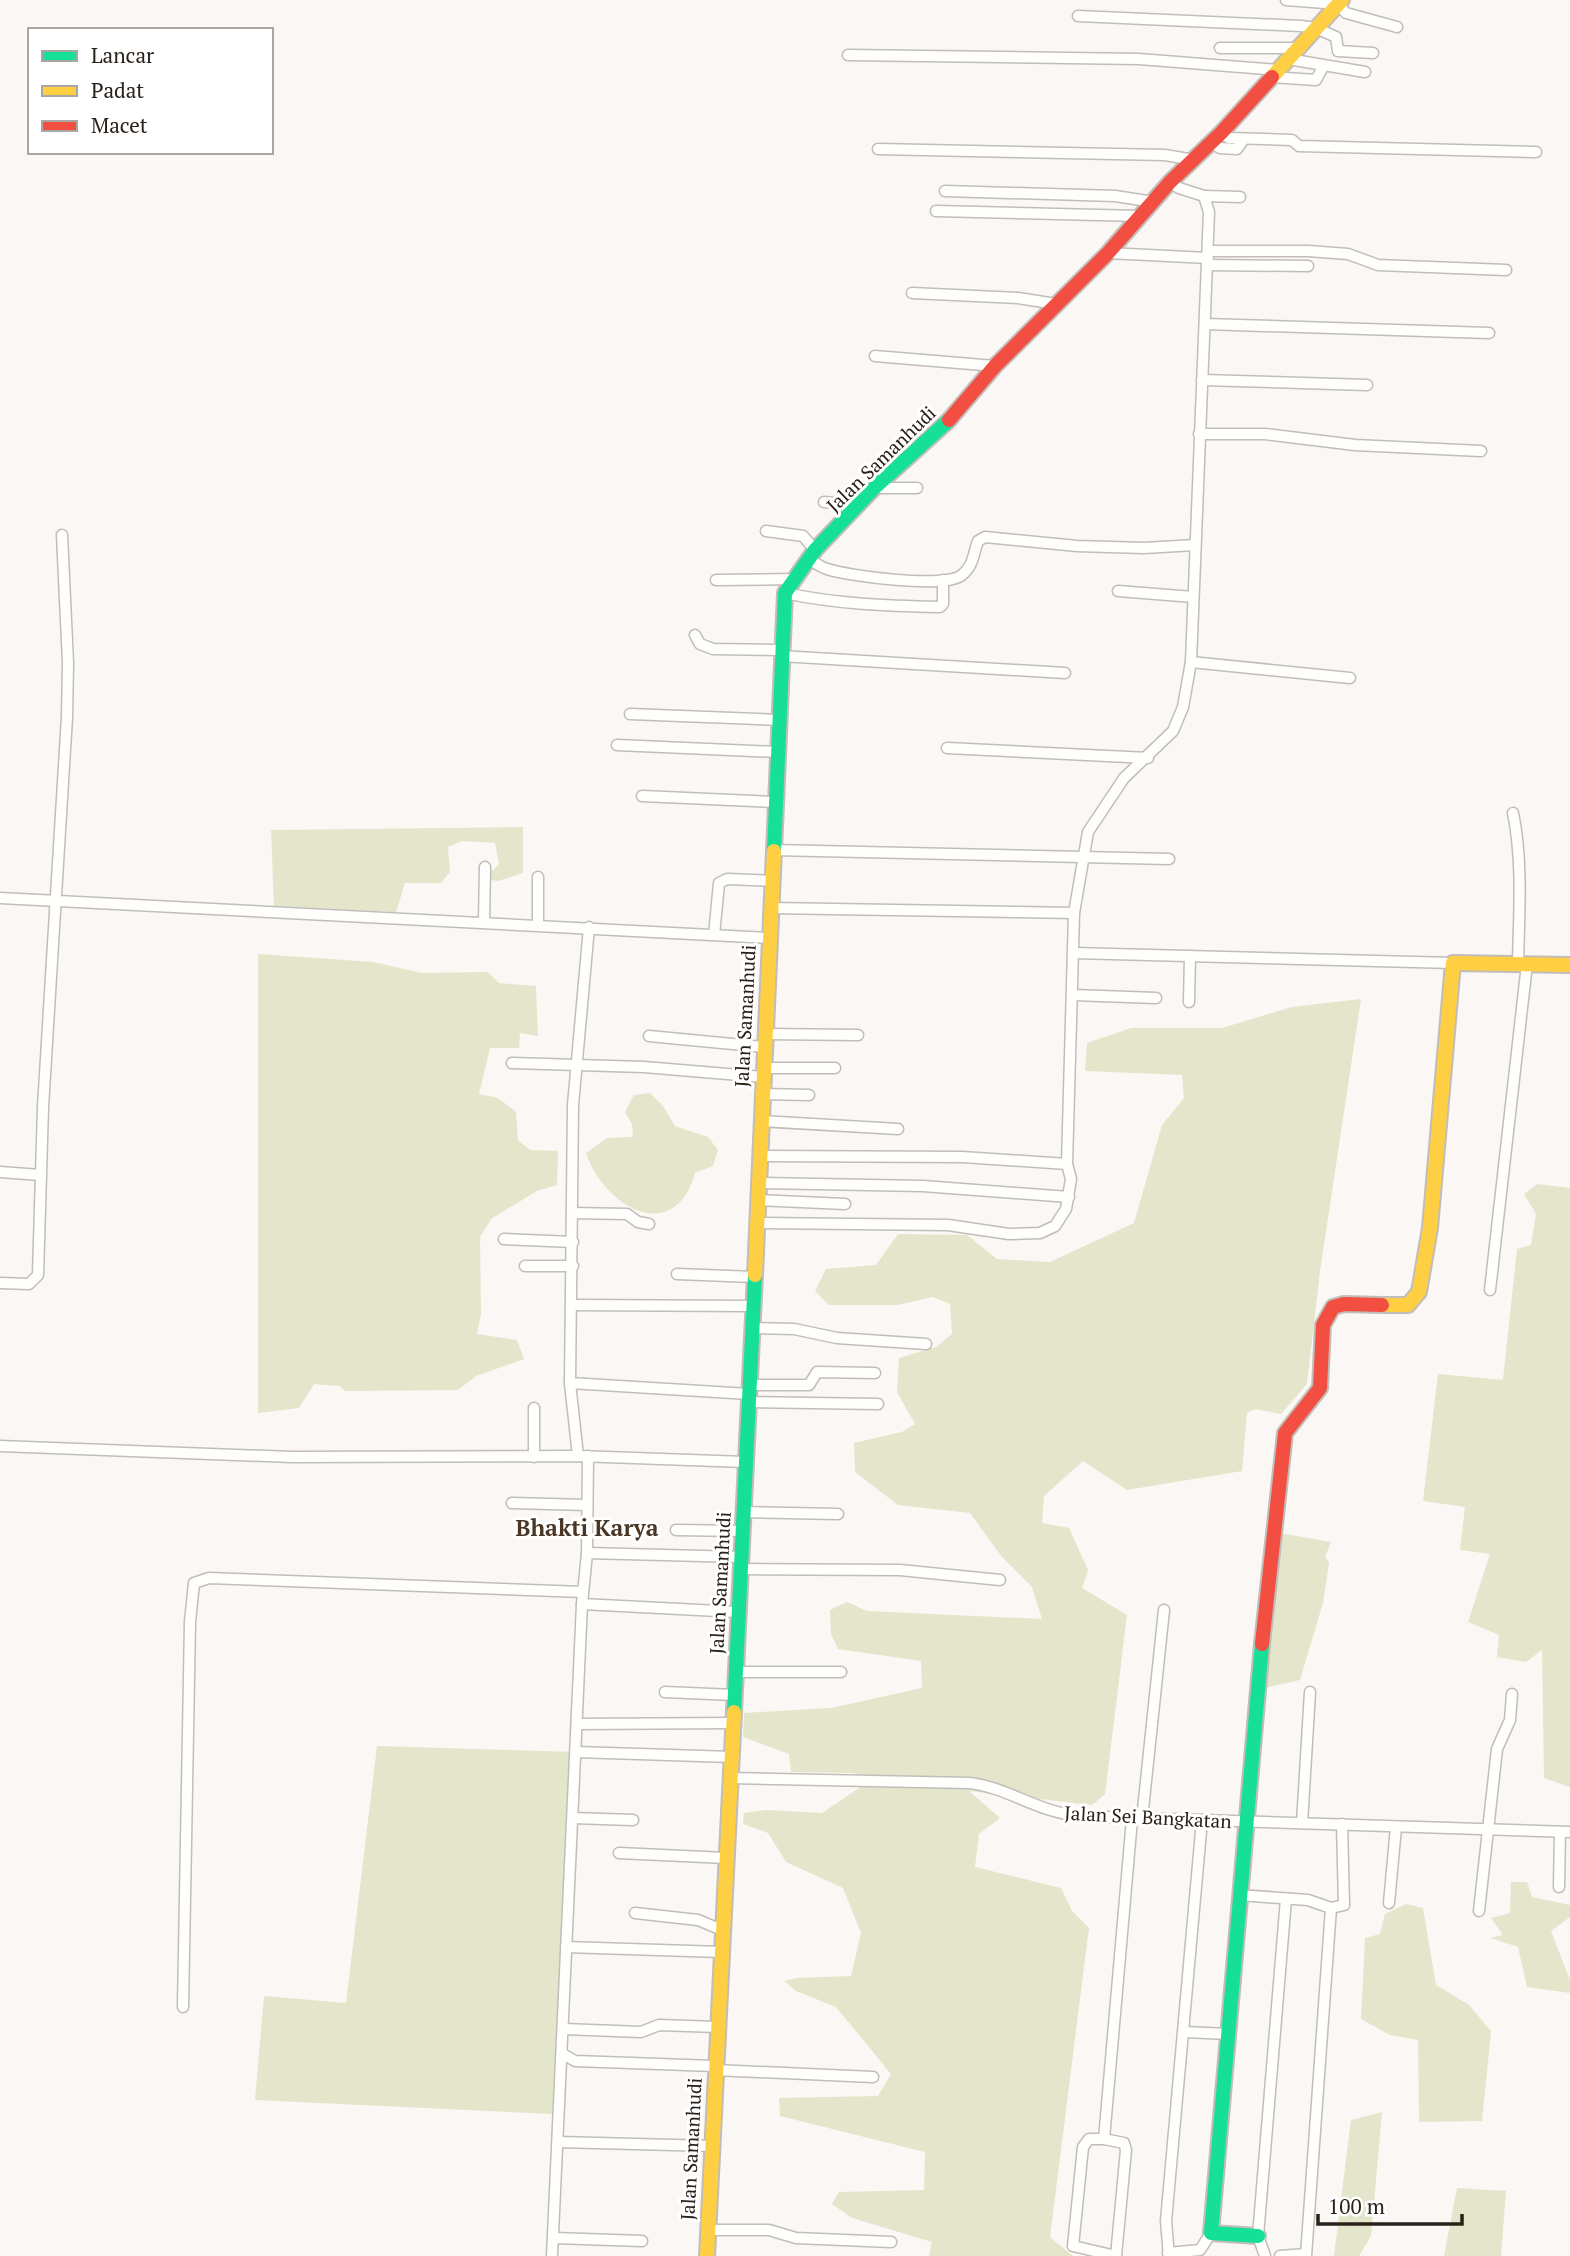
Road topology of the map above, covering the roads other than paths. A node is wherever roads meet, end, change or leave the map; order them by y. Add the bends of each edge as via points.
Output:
1 (1286, 0) edge
2 (1340, 2) edge
3 (1078, 16) dead end
4 (1397, 27) dead end
5 (1316, 28) junction
6 (1220, 48) dead end
7 (1373, 52) dead end
8 (848, 55) dead end
9 (1284, 63) junction
10 (1324, 67) junction
11 (1365, 72) dead end
12 (1216, 138) junction
13 (878, 149) dead end
14 (1536, 152) dead end
15 (1194, 160) junction
16 (1170, 182) junction
17 (945, 191) dead end
18 (1204, 196) junction
19 (1240, 197) dead end
20 (1154, 202) junction
21 (936, 211) dead end
22 (1140, 216) junction
23 (1108, 253) junction
24 (1208, 258) junction
25 (1308, 266) dead end
26 (1506, 270) dead end
27 (912, 293) dead end
28 (1056, 304) junction
29 (1205, 324) junction
30 (1489, 333) dead end
31 (875, 356) dead end
32 (995, 366) junction
33 (1202, 380) junction
34 (1367, 385) dead end
35 (1199, 434) junction
36 (1481, 451) dead end
37 (874, 488) junction
38 (917, 488) dead end
39 (824, 502) dead end
40 (858, 505) junction
41 (766, 531) dead end
42 (62, 535) dead end
43 (1195, 545) junction
44 (812, 554) junction
45 (794, 579) junction
46 (716, 580) dead end
47 (943, 580) junction
48 (1118, 591) dead end
49 (785, 593) junction
50 (1193, 597) junction
51 (695, 635) dead end
52 (781, 653) junction
53 (1191, 662) junction
54 (1065, 673) dead end
55 (1350, 678) dead end
56 (630, 714) dead end
57 (780, 720) junction
58 (617, 744) dead end
59 (947, 748) dead end
60 (778, 752) junction
61 (1148, 758) junction
62 (642, 796) dead end
63 (775, 802) junction
64 (1513, 813) dead end
65 (773, 850) junction
66 (1082, 858) junction
67 (1169, 859) dead end
68 (485, 867) dead end
69 (538, 877) dead end
70 (773, 881) junction
71 (0, 898) edge
72 (57, 900) junction
73 (771, 908) junction
74 (1074, 913) junction
75 (484, 921) junction
76 (538, 924) junction
77 (589, 927) junction
78 (714, 935) junction
79 (768, 938) junction
80 (1074, 953) junction
81 (1191, 956) junction
82 (1454, 962) junction
83 (1523, 964) junction
84 (1570, 965) edge
85 (1073, 995) junction
86 (1156, 998) dead end
87 (1189, 1002) dead end
88 (858, 1035) dead end
89 (649, 1036) dead end
90 (764, 1041) junction
91 (512, 1063) dead end
92 (576, 1066) junction
93 (835, 1068) dead end
94 (763, 1073) junction
95 (761, 1094) junction
96 (809, 1095) dead end
97 (760, 1121) junction
98 (898, 1129) dead end
99 (759, 1156) junction
100 (1068, 1164) junction
101 (0, 1172) edge
102 (40, 1175) junction
103 (757, 1183) junction
104 (1069, 1197) junction
105 (757, 1200) junction
106 (845, 1204) dead end
107 (572, 1213) junction
108 (755, 1223) junction
109 (649, 1224) dead end
110 (504, 1240) dead end
111 (573, 1242) junction
112 (525, 1266) dead end
113 (573, 1266) junction
114 (677, 1274) dead end
115 (754, 1277) junction
116 (0, 1283) edge
117 (1490, 1290) dead end
118 (572, 1305) junction
119 (752, 1306) junction
120 (752, 1328) junction
121 (926, 1344) dead end
122 (875, 1373) dead end
123 (570, 1383) junction
124 (749, 1393) junction
125 (878, 1404) dead end
126 (534, 1408) dead end
127 (0, 1446) edge
128 (583, 1456) junction
129 (534, 1457) junction
130 (745, 1462) junction
131 (512, 1503) dead end
132 (587, 1505) junction
133 (744, 1512) junction
134 (838, 1514) dead end
135 (676, 1530) dead end
136 (743, 1531) junction
137 (587, 1553) junction
138 (741, 1563) junction
139 (1000, 1580) dead end
140 (583, 1592) junction
141 (582, 1604) junction
142 (1164, 1609) dead end
143 (738, 1612) junction
144 (735, 1672) junction
145 (841, 1672) dead end
146 (665, 1692) dead end
147 (1310, 1692) dead end
148 (1513, 1694) dead end
149 (734, 1695) junction
150 (733, 1723) junction
151 (577, 1724) junction
152 (576, 1752) junction
153 (732, 1757) junction
154 (731, 1778) junction
155 (573, 1818) junction
156 (1137, 1819) junction
157 (633, 1820) dead end
158 (1202, 1820) junction
159 (1245, 1821) junction
160 (1302, 1823) junction
161 (1342, 1824) junction
162 (1396, 1827) junction
163 (1488, 1830) junction
164 (1565, 1832) edge
165 (619, 1853) dead end
166 (726, 1858) junction
167 (1559, 1887) dead end
168 (1239, 1895) junction
169 (1286, 1899) junction
170 (1389, 1903) dead end
171 (1331, 1908) junction
172 (1479, 1911) dead end
173 (635, 1913) dead end
174 (722, 1930) junction
175 (566, 1947) junction
176 (721, 1952) junction
177 (183, 2007) dead end
178 (717, 2027) junction
179 (564, 2029) junction
180 (1184, 2032) junction
181 (1229, 2034) junction
182 (563, 2054) junction
183 (714, 2068) junction
184 (873, 2077) dead end
185 (1104, 2139) junction
186 (558, 2142) junction
187 (712, 2147) junction
188 (707, 2230) junction
189 (1211, 2233) junction
190 (1258, 2236) junction
191 (554, 2238) junction
192 (642, 2241) dead end
193 (891, 2242) dead end
194 (1168, 2254) edge
195 (1306, 2255) edge
196 (552, 2256) edge
197 (707, 2256) edge
198 (1116, 2256) edge
199 (1265, 2256) edge
200 (1280, 2256) edge

1 - 2 street
2 - 4 street via 1346,13
2 - 5 street, Jalan Samanhudi
3 - 5 street via 1251,21
5 - 7 street via 1336,38 1338,51
5 - 9 street, Jalan Samanhudi
6 - 9 street
8 - 9 street
9 - 10 street
9 - 10 street via 1311,81 1320,77
9 - 12 street, Jalan Samanhudi
10 - 11 street
12 - 14 street via 1292,141 1298,146
12 - 15 street, Jalan Samanhudi
13 - 15 street via 1165,155
15 - 16 street, Jalan Samanhudi
16 - 18 street
16 - 20 street, Jalan Samanhudi
17 - 20 street via 1115,196
18 - 19 street
18 - 24 street
20 - 22 street, Jalan Samanhudi
21 - 22 street
22 - 23 street, Jalan Samanhudi
23 - 24 street
23 - 28 street, Jalan Samanhudi
24 - 25 street
24 - 26 street via 1308,251 1348,254 1378,265
24 - 29 street
27 - 28 street
28 - 32 street, Jalan Samanhudi
29 - 30 street
29 - 33 street
31 - 32 street
32 - 37 street, Jalan Samanhudi via 957,413
33 - 34 street
33 - 35 street
35 - 36 street via 1265,434 1355,445
35 - 43 street
37 - 38 street
37 - 40 street, Jalan Samanhudi
39 - 40 street
40 - 44 street, Jalan Samanhudi
41 - 44 street via 803,536
42 - 72 street via 68,663
43 - 47 street via 1104,547 985,537 978,541 975,557 963,575
43 - 50 street
44 - 45 street, Jalan Samanhudi
44 - 47 street via 825,569 914,582
45 - 46 street
45 - 49 street, Jalan Samanhudi
47 - 49 street via 940,607 817,600
48 - 50 street
49 - 52 street, Jalan Samanhudi
50 - 53 street
51 - 52 street via 700,645 713,649
52 - 54 street
52 - 57 street, Jalan Samanhudi
53 - 55 street
53 - 61 street via 1172,731
56 - 57 street
57 - 60 street, Jalan Samanhudi
58 - 60 street
59 - 61 street
60 - 63 street, Jalan Samanhudi
61 - 66 street via 1124,778 1102,807 1088,832
62 - 63 street
63 - 65 street, Jalan Samanhudi
64 - 83 street
65 - 66 street
65 - 70 street, Jalan Samanhudi
66 - 67 street
66 - 74 street
68 - 75 street
69 - 76 street
70 - 73 street, Jalan Samanhudi
70 - 78 street via 727,879 719,883
71 - 72 street
72 - 75 street
72 - 102 street
73 - 74 street
73 - 79 street, Jalan Samanhudi
74 - 80 street
75 - 76 street
76 - 77 street
77 - 78 street
77 - 92 street
78 - 79 street
79 - 90 street, Jalan Samanhudi
80 - 81 street
80 - 85 street
81 - 82 street
81 - 87 street
82 - 83 street
82 - 159 street via 1430,1228 1419,1292 1408,1305 1334,1307 1323,1325 1320,1388 1288,1423 1285,1433
83 - 84 street
83 - 117 street
85 - 86 street
85 - 100 street
88 - 90 street
89 - 90 street
90 - 94 street, Jalan Samanhudi
91 - 92 street
92 - 94 street
92 - 107 street
93 - 94 street
94 - 95 street, Jalan Samanhudi
95 - 96 street
95 - 97 street, Jalan Samanhudi
97 - 98 street
97 - 99 street, Jalan Samanhudi
99 - 100 street via 962,1157
99 - 103 street, Jalan Samanhudi
100 - 104 street
101 - 102 street
102 - 116 street via 38,1275 29,1284
103 - 104 street via 923,1186
103 - 105 street, Jalan Samanhudi
104 - 108 street via 1055,1226 1040,1233 1009,1234 948,1225
105 - 106 street
105 - 108 street, Jalan Samanhudi
107 - 109 street via 627,1214
107 - 111 street
108 - 115 street, Jalan Samanhudi
110 - 111 street
111 - 113 street
112 - 113 street
113 - 118 street
114 - 115 street
115 - 119 street, Jalan Samanhudi
118 - 119 street
118 - 123 street
119 - 120 street, Jalan Samanhudi
120 - 121 street
120 - 124 street, Jalan Samanhudi
122 - 124 street via 817,1372 809,1384
123 - 124 street
123 - 128 street
124 - 125 street
124 - 130 street, Jalan Samanhudi
126 - 129 street
127 - 129 street via 292,1457
128 - 129 street
128 - 130 street
128 - 132 street
130 - 133 street, Jalan Samanhudi
131 - 132 street
132 - 137 street
133 - 134 street
133 - 136 street, Jalan Samanhudi
135 - 136 street
136 - 138 street, Jalan Samanhudi
137 - 138 street
137 - 140 street
138 - 139 street
138 - 143 street, Jalan Samanhudi
140 - 141 street
140 - 177 street via 209,1578 194,1583
141 - 143 street
141 - 151 street
142 - 156 street
143 - 144 street, Jalan Samanhudi
144 - 145 street
144 - 149 street, Jalan Samanhudi
146 - 149 street
147 - 160 street
148 - 163 street via 1510,1720 1497,1749
149 - 150 street, Jalan Samanhudi
150 - 151 street
150 - 153 street, Jalan Samanhudi
151 - 152 street
152 - 153 street
152 - 155 street
153 - 154 street, Jalan Samanhudi
154 - 156 street, Jalan Sei Bangkatan via 970,1783 1048,1811
154 - 166 street, Jalan Samanhudi
155 - 157 street
155 - 175 street
156 - 158 street, Jalan Sei Bangkatan
156 - 185 street
158 - 159 street, Jalan Sei Bangkatan
158 - 180 street
159 - 160 street, Jalan Sei Bangkatan
159 - 168 street
160 - 161 street, Jalan Sei Bangkatan
161 - 162 street, Jalan Sei Bangkatan
161 - 171 street via 1344,1905
162 - 163 street, Jalan Sei Bangkatan
162 - 170 street
163 - 164 street, Jalan Sei Bangkatan
163 - 172 street
164 - 167 street
165 - 166 street
166 - 174 street, Jalan Samanhudi
168 - 169 street
168 - 181 street
169 - 171 street
169 - 190 street
171 - 195 street
173 - 174 street via 698,1920
174 - 176 street, Jalan Samanhudi
175 - 176 street
175 - 179 street
176 - 178 street, Jalan Samanhudi
178 - 179 street via 659,2025 641,2032
178 - 183 street, Jalan Samanhudi
179 - 182 street
180 - 181 street
180 - 194 street via 1166,2221
181 - 189 street
182 - 183 street via 575,2062
182 - 186 street
183 - 184 street
183 - 187 street, Jalan Samanhudi
185 - 198 street via 1124,2143 1126,2150
185 - 198 street via 1089,2139 1083,2147 1073,2246
186 - 187 street
186 - 191 street
187 - 188 street, Jalan Samanhudi
188 - 193 street via 769,2230 796,2238
188 - 197 street, Jalan Samanhudi
189 - 190 street
189 - 194 street via 1200,2250
190 - 199 street
191 - 192 street
191 - 196 street
195 - 200 street

